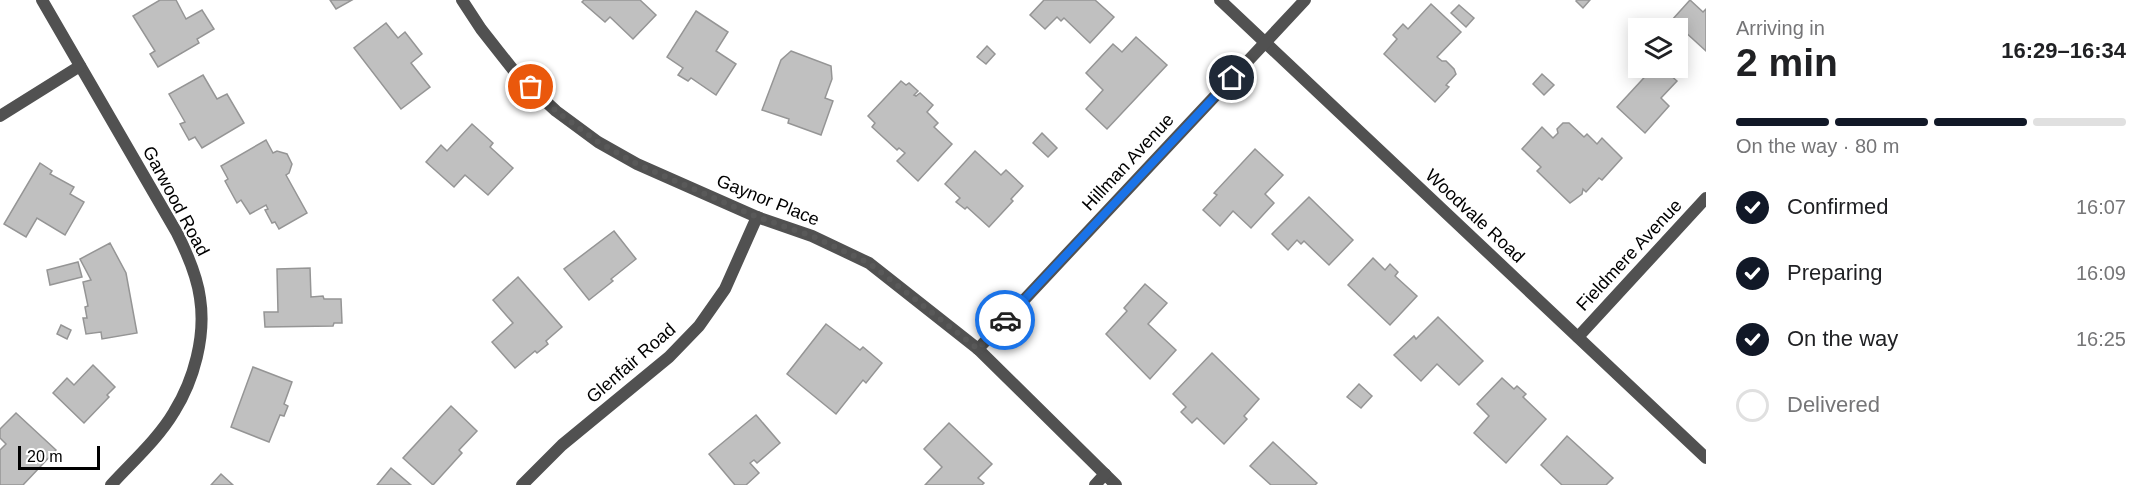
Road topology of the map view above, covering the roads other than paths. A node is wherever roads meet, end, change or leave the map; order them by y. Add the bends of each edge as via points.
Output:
1 (42, 0) edge
2 (462, 0) edge
3 (1220, 0) edge
4 (1305, 0) edge
5 (1265, 42) junction
6 (80, 66) junction
7 (0, 116) edge
8 (1706, 198) edge
9 (757, 217) junction
10 (1578, 337) junction
11 (978, 349) junction
12 (1706, 458) edge
13 (1105, 474) junction
14 (111, 485) edge
15 (522, 485) edge
16 (1095, 485) edge
17 (1116, 485) edge

1 - 6 street, Garwood Road
2 - 9 street, Gaynor Place via 518,75 581,130 637,164
3 - 5 street, Woodvale Road
4 - 5 street, Hillman Avenue
5 - 10 street, Woodvale Road
5 - 11 street, Hillman Avenue
6 - 7 street
6 - 14 street, Garwood Road via 181,241 200,299 200,341 190,381 174,413
8 - 10 street, Fieldmere Avenue
9 - 11 street, Gaynor Place via 812,236 869,263
9 - 15 street, Glenfair Road via 725,289 699,326 669,357 562,445
10 - 12 street, Woodvale Road
11 - 13 street, Gaynor Place
13 - 16 street
13 - 17 street, Gaynor Place

